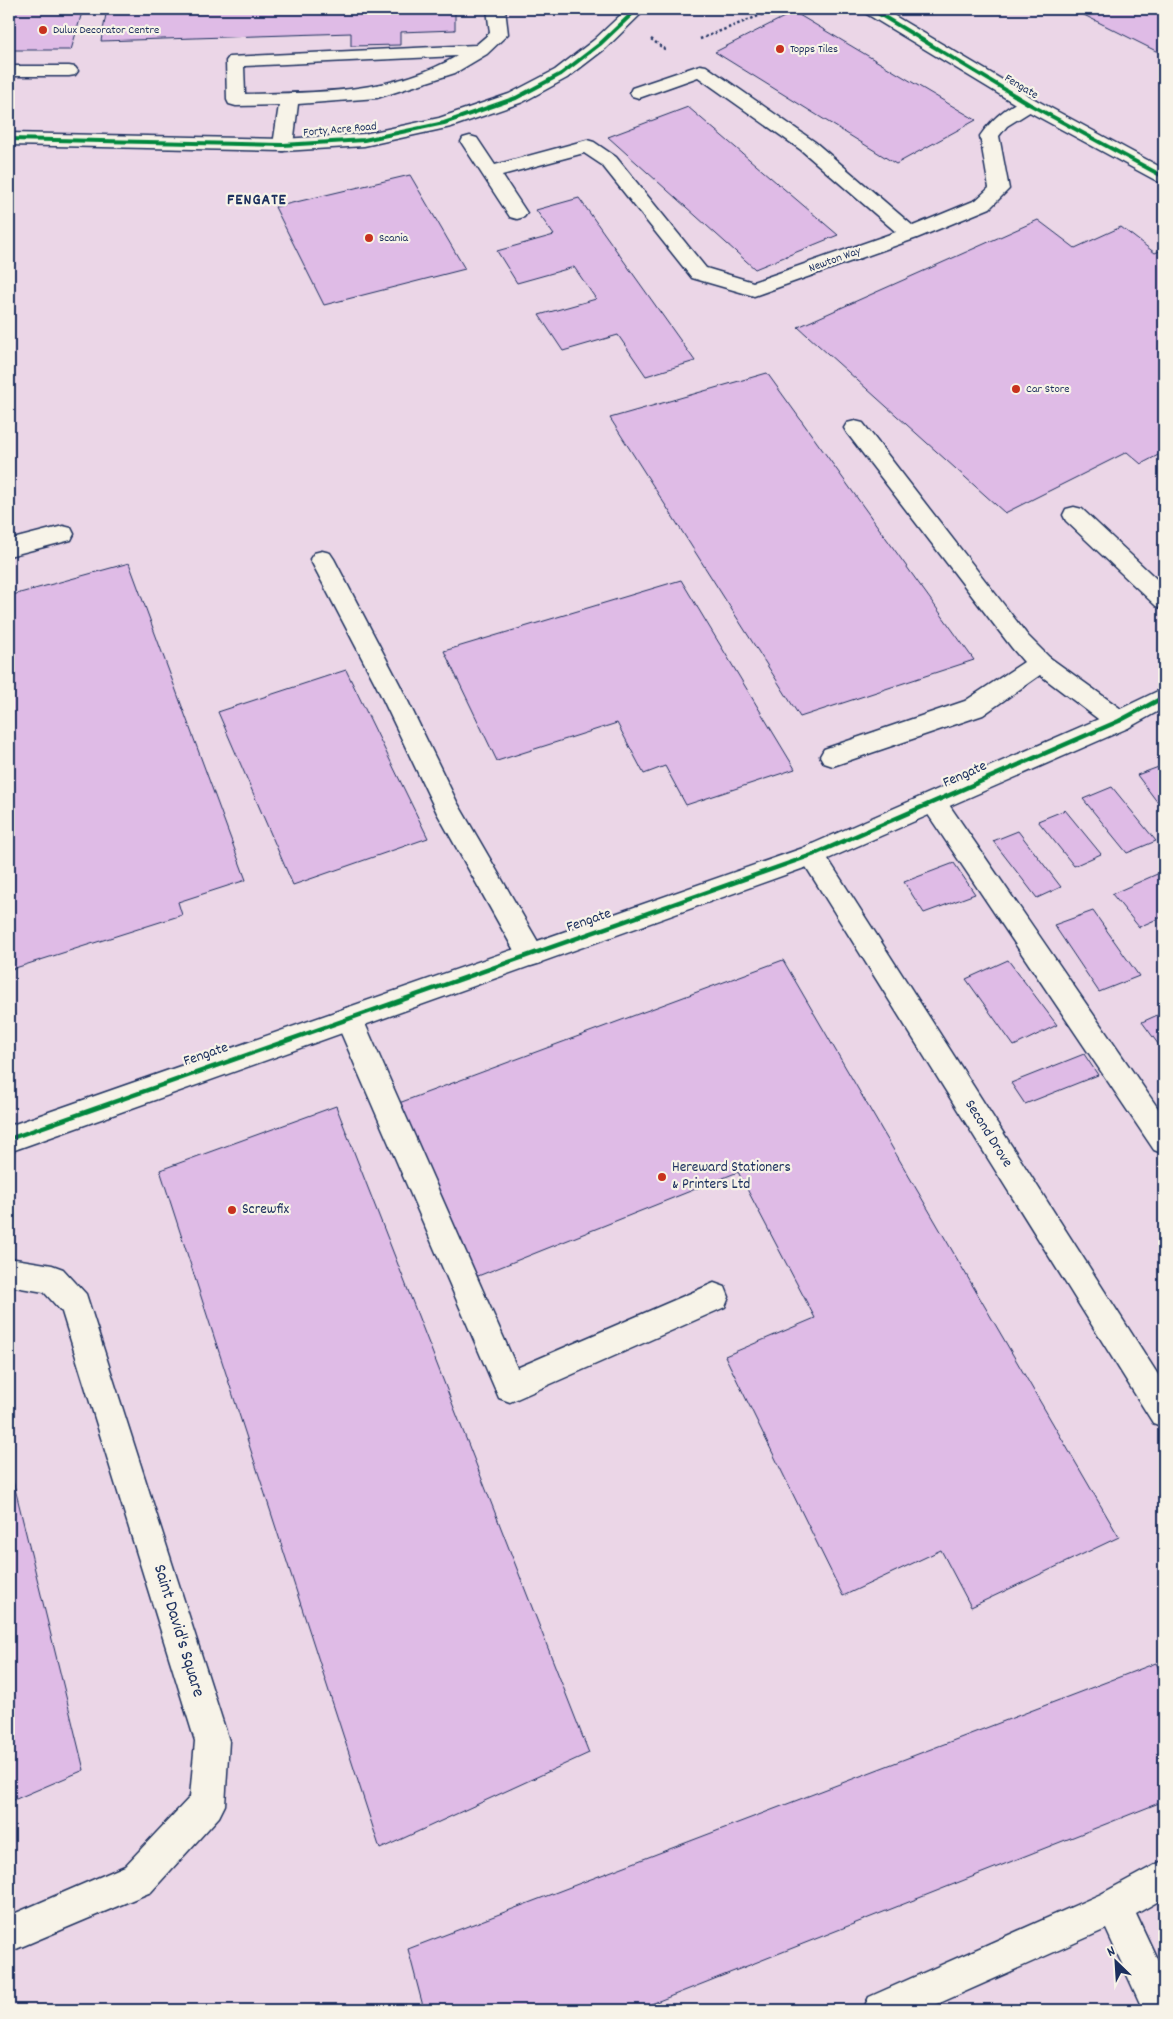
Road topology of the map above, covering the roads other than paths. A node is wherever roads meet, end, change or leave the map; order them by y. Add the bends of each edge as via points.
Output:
1 (496, 9) edge
2 (637, 9) edge
3 (871, 9) edge
4 (481, 50) junction
5 (9, 71) edge
6 (69, 71) dead end
7 (639, 92) dead end
8 (289, 98) junction
9 (1029, 104) junction
10 (9, 139) edge
11 (470, 142) dead end
12 (283, 145) junction
13 (490, 172) junction
14 (1164, 176) edge
15 (517, 213) dead end
16 (910, 234) junction
17 (855, 428) dead end
18 (1074, 515) dead end
19 (63, 534) dead end
20 (9, 548) edge
21 (322, 559) dead end
22 (1164, 600) edge
23 (1040, 663) junction
24 (1164, 697) edge
25 (1119, 721) junction
26 (833, 756) dead end
27 (934, 803) junction
28 (812, 855) junction
29 (531, 954) junction
30 (348, 1019) junction
31 (9, 1139) edge
32 (1164, 1141) edge
33 (9, 1272) edge
34 (714, 1297) dead end
35 (1164, 1412) edge
36 (1164, 1878) edge
37 (1114, 1907) junction
38 (9, 1934) edge
39 (882, 2010) edge
40 (1162, 2010) edge

1 - 4 street via 499,34
2 - 12 street, Forty Acre Road via 569,68 516,98 444,124 364,140
3 - 9 street, Fengate
4 - 8 street via 449,69 377,92
4 - 8 street via 235,61 236,100
5 - 6 street
7 - 16 street via 700,70 808,146
8 - 12 street
9 - 14 street, Fengate
9 - 16 street, Newton Way via 1000,122 989,136 999,189 983,204
10 - 12 street, Forty Acre Road
11 - 13 street
13 - 15 street
13 - 16 street, Newton Way via 587,146 609,161 699,272 754,289
17 - 23 street via 1020,642
18 - 22 street
19 - 20 street
21 - 29 street via 446,806
23 - 25 street
23 - 26 street via 974,708
24 - 25 street, Fengate
25 - 27 street, Fengate
27 - 28 street, Fengate
27 - 32 street
28 - 29 street, Fengate
28 - 35 street, Second Drove
29 - 30 street, Fengate
30 - 31 street, Fengate
30 - 34 street via 510,1387
33 - 38 street, Saint David's Square via 52,1279 75,1304 212,1741 207,1805 138,1879
36 - 37 street
37 - 39 street
37 - 40 street

